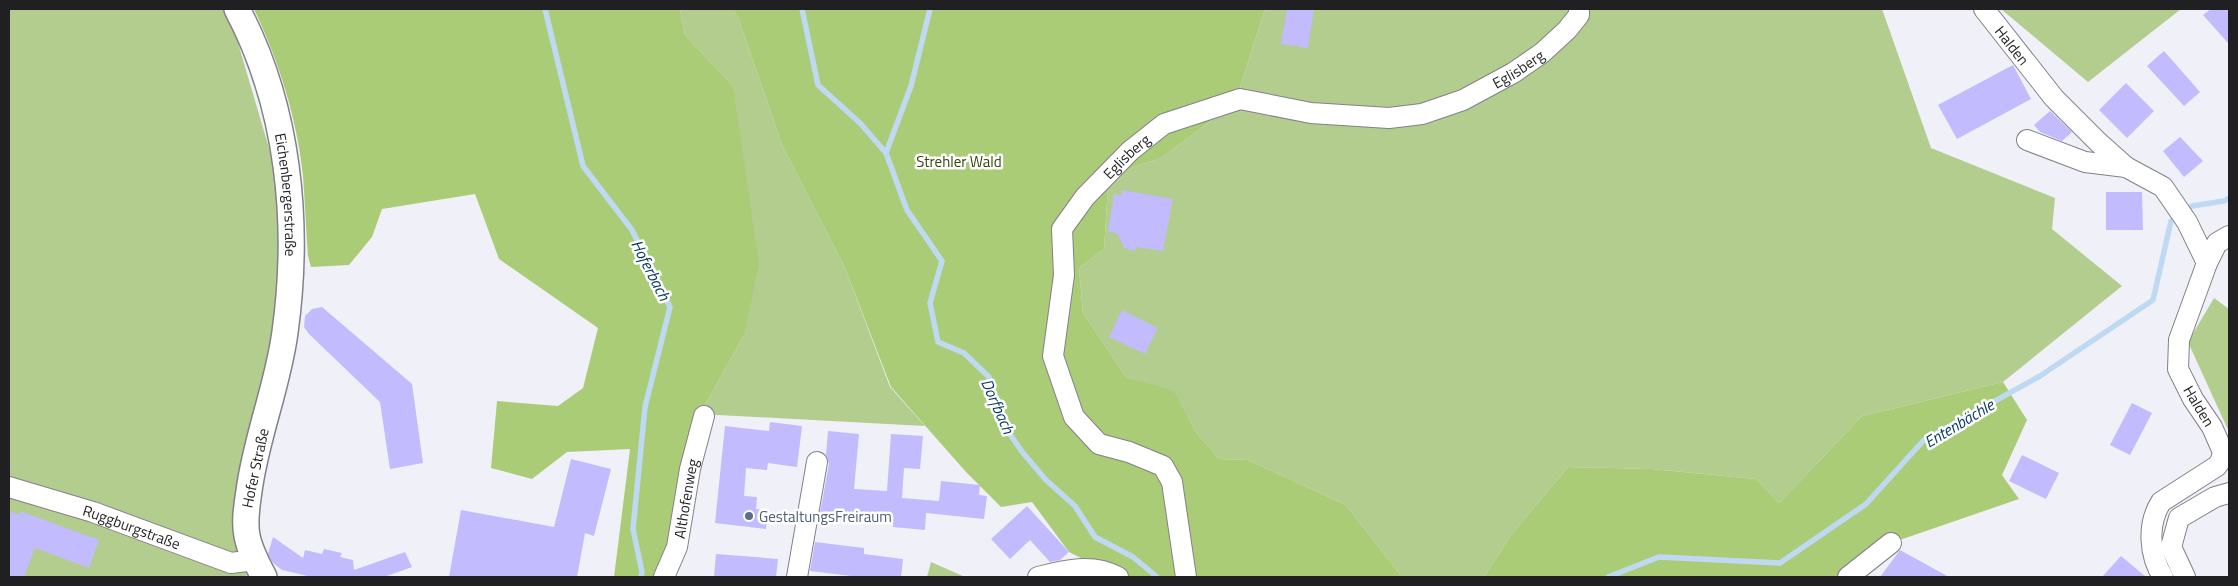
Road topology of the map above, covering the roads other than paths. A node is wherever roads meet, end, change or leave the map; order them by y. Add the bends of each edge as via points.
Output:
1 (237, 9) edge
2 (1579, 9) edge
3 (1984, 9) edge
4 (2027, 140) dead end
5 (2126, 167) junction
6 (2229, 236) edge
7 (2207, 263) junction
8 (275, 386) joint
9 (704, 416) dead end
10 (817, 462) dead end
11 (9, 487) edge
12 (2229, 493) edge
13 (1891, 543) dead end
14 (259, 568) edge
15 (664, 577) edge
16 (797, 577) edge
17 (1038, 577) edge
18 (1118, 577) edge
19 (1186, 577) edge
20 (1848, 577) edge
21 (2162, 577) edge
22 (2185, 577) edge

1 - 8 street, Eichenbergerstraße via 264,73 277,119 291,213 291,280
2 - 19 street, Eglisberg via 1579,15 1567,30 1513,73 1463,100 1422,114 1388,118 1311,113 1240,99 1164,124 1130,151 1085,197 1062,229 1064,275 1053,356 1074,417 1099,444 1163,466 1172,482
3 - 5 street, Halden via 2054,98
4 - 5 street, Halden via 2085,162
5 - 7 street, Halden via 2164,188 2187,222
6 - 7 street, Halden via 2217,242
7 - 21 street, Halden via 2179,340 2178,369 2223,452 2217,466 2166,498 2156,511 2151,538
8 - 14 street, Hofer Straße via 255,458 245,513 246,535
9 - 15 street, Althofenweg via 690,468 678,547
10 - 16 street
11 - 14 street, Ruggburgstraße via 93,512 231,563
12 - 22 street via 2179,518 2171,546
13 - 20 street
17 - 18 street via 1067,569 1103,570

